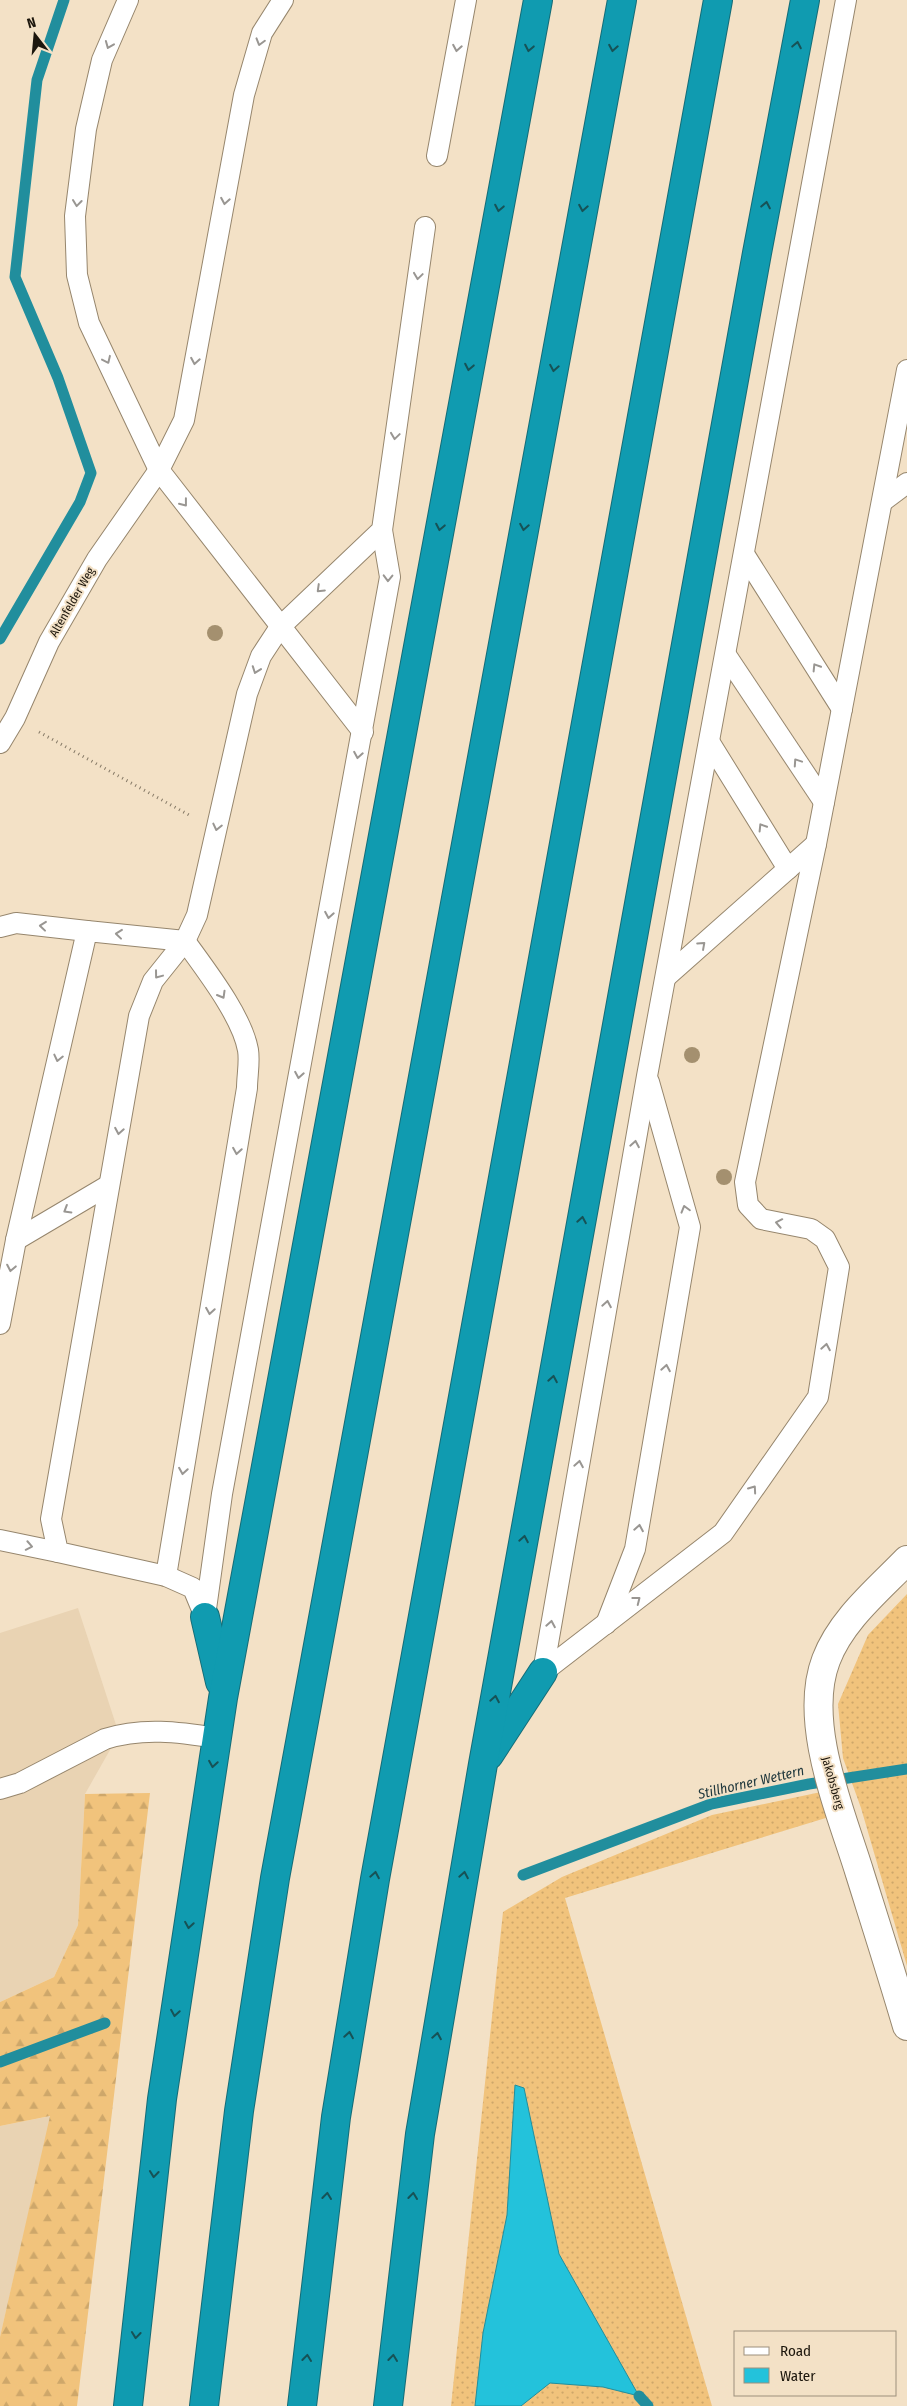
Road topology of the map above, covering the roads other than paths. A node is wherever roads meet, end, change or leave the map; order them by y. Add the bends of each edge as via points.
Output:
1 (128, 0) edge
2 (283, 0) edge
3 (466, 0) edge
4 (538, 0) edge
5 (622, 0) edge
6 (718, 0) edge
7 (805, 0) edge
8 (846, 0) edge
9 (437, 156) dead end
10 (424, 227) dead end
11 (907, 370) edge
12 (159, 470) junction
13 (907, 483) edge
14 (882, 501) junction
15 (382, 530) junction
16 (744, 554) junction
17 (280, 627) junction
18 (726, 655) junction
19 (842, 709) junction
20 (363, 732) junction
21 (0, 743) edge
22 (710, 744) junction
23 (824, 802) junction
24 (816, 844) junction
25 (788, 868) junction
26 (0, 927) edge
27 (87, 931) junction
28 (185, 941) junction
29 (666, 977) junction
30 (647, 1076) junction
31 (109, 1186) junction
32 (16, 1240) junction
33 (0, 1324) edge
34 (0, 1540) edge
35 (58, 1552) junction
36 (907, 1560) edge
37 (166, 1576) junction
38 (205, 1617) junction
39 (606, 1624) junction
40 (543, 1672) junction
41 (223, 1698) junction
42 (217, 1738) junction
43 (483, 1764) junction
44 (0, 1789) edge
45 (907, 2026) edge
46 (128, 2406) edge
47 (204, 2406) edge
48 (302, 2406) edge
49 (388, 2406) edge

1 -> 12 lane via 102,60 86,129 75,216 77,274 89,323
2 -> 12 lane, Altenfelder Weg via 262,33 244,95 184,420
3 -> 9 lane
4 -> 41 highway
5 -> 47 highway via 275,1878 240,2111
48 -> 6 highway via 336,2117 375,1879
43 -> 7 highway
8 - 16 lane
10 -> 15 lane
11 - 14 lane
12 -> 17 lane
12 - 21 lane, Altenfelder Weg via 96,559 49,642
13 - 14 lane
14 - 19 lane
15 -> 17 lane
15 -> 20 lane via 390,577
16 - 18 lane
19 -> 16 lane
17 - 20 lane
17 -> 28 lane via 261,656 247,694 197,915
18 - 22 lane
23 -> 18 lane
19 - 23 lane
20 -> 38 lane via 224,1484
25 -> 22 lane
22 - 29 lane
23 - 24 lane
24 - 25 lane
39 -> 24 lane via 723,1533 818,1397 840,1267 825,1238 811,1229 761,1219 748,1205 745,1182
29 -> 25 lane
27 -> 26 lane via 16,923
28 -> 27 lane
27 -> 32 lane
28 -> 31 lane via 153,981 139,1016
28 -> 37 lane via 221,992 241,1030 248,1050 247,1088
29 - 30 lane
39 -> 30 lane via 635,1549 690,1227
40 -> 30 lane
31 -> 32 lane
31 - 35 lane via 51,1519
32 -> 33 lane
34 -> 35 lane
35 - 37 lane
36 - 45 street, Jakobsberg via 851,1619 836,1640 826,1660 820,1695 824,1750
37 - 38 lane via 193,1588
38 - 41 highway
39 - 40 lane
40 - 43 highway
41 - 42 highway
42 - 44 lane via 173,1731 119,1734 20,1783
42 -> 46 highway via 162,2100
49 -> 43 highway via 420,2134

